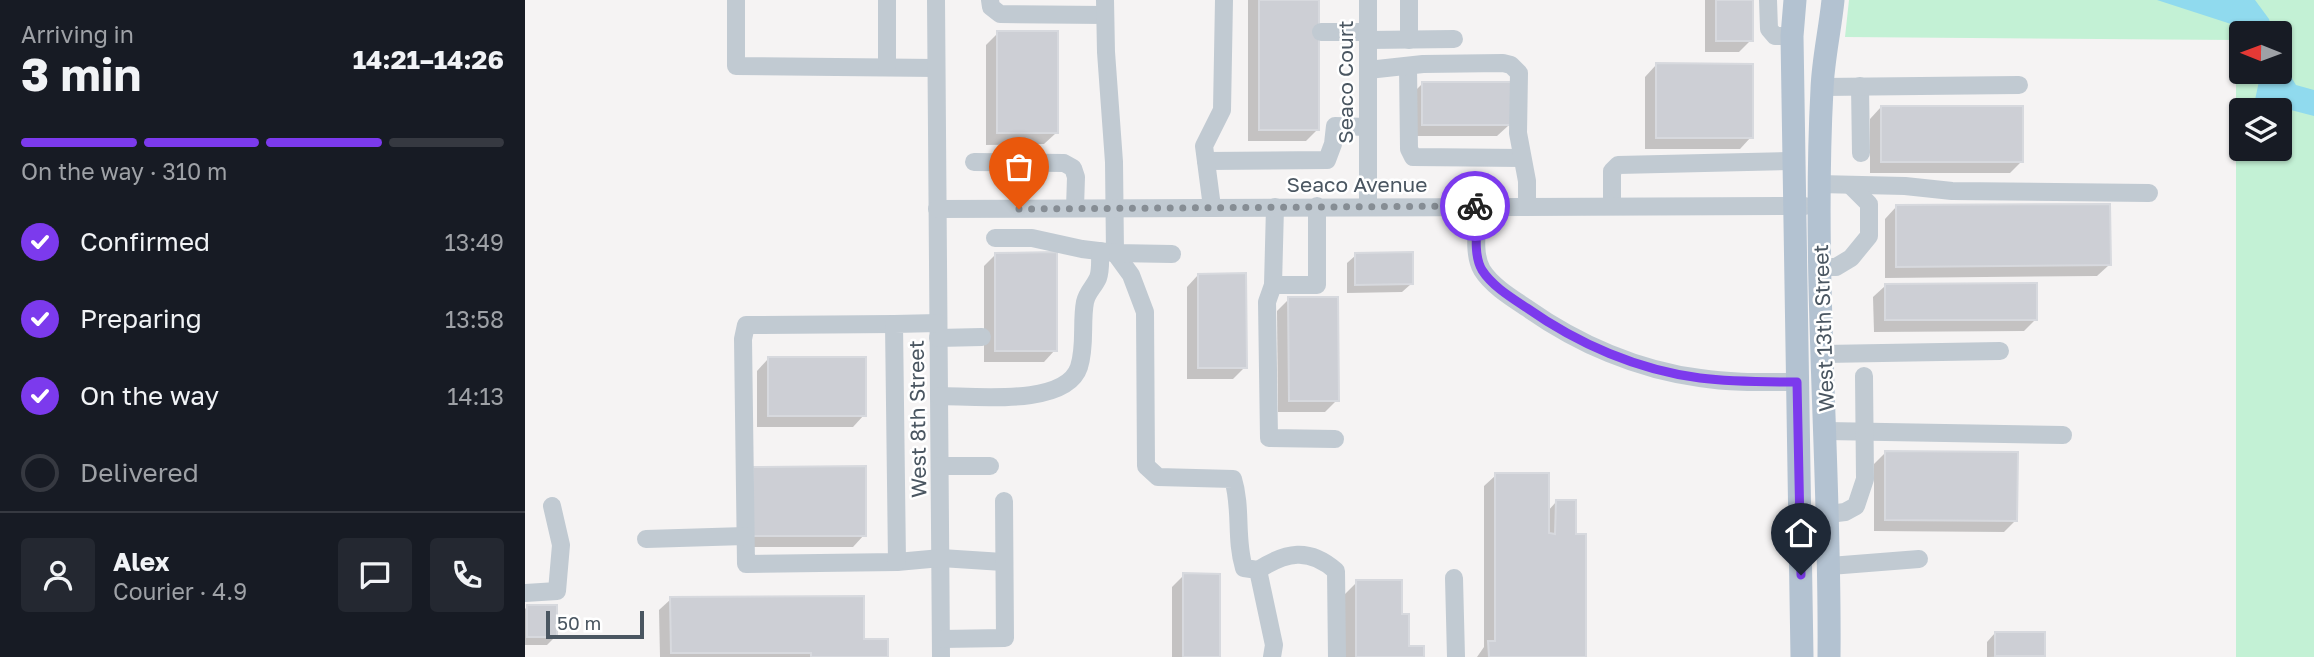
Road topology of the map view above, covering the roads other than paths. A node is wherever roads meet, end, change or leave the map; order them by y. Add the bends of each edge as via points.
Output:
1 (736, 0) edge
2 (887, 0) edge
3 (936, 0) edge
4 (990, 0) edge
5 (1224, 0) edge
6 (1368, 0) edge
7 (1409, 0) edge
8 (1768, 0) edge
9 (1795, 0) edge
10 (1833, 0) edge
11 (1105, 8) edge
12 (1321, 32) dead end
13 (1368, 36) junction
14 (1792, 36) junction
15 (1454, 39) dead end
16 (1409, 40) junction
17 (1408, 65) junction
18 (887, 67) junction
19 (936, 68) junction
20 (1368, 70) junction
21 (2019, 85) dead end
22 (1860, 86) junction
23 (1822, 87) junction
24 (1368, 127) junction
25 (1861, 153) dead end
26 (1522, 158) junction
27 (1206, 161) junction
28 (1793, 161) junction
29 (974, 162) dead end
30 (1850, 185) junction
31 (2149, 193) dead end
32 (1819, 195) junction
33 (1317, 206) junction
34 (1368, 206) junction
35 (1478, 206) junction
36 (1527, 206) junction
37 (1612, 206) junction
38 (1794, 206) junction
39 (1212, 207) junction
40 (1275, 207) junction
41 (1075, 208) junction
42 (1115, 208) junction
43 (937, 209) junction
44 (995, 238) dead end
45 (1108, 252) junction
46 (1172, 254) dead end
47 (1821, 267) junction
48 (1273, 285) junction
49 (894, 324) junction
50 (938, 331) junction
51 (982, 337) dead end
52 (2000, 351) dead end
53 (1824, 354) junction
54 (1864, 376) dead end
55 (1797, 382) junction
56 (939, 396) junction
57 (1826, 431) junction
58 (1865, 432) junction
59 (2063, 435) dead end
60 (1335, 439) dead end
61 (940, 466) junction
62 (990, 466) dead end
63 (1004, 501) dead end
64 (552, 506) dead end
65 (1829, 514) junction
66 (745, 536) junction
67 (646, 539) dead end
68 (941, 558) junction
69 (1919, 559) dead end
70 (897, 562) junction
71 (1003, 562) junction
72 (1830, 566) junction
73 (1258, 570) junction
74 (1454, 578) dead end
75 (525, 593) edge
76 (941, 648) edge
77 (1272, 657) edge
78 (1336, 657) edge
79 (1456, 657) edge
80 (1802, 657) edge
81 (1829, 657) edge

1 - 18 street via 736,66
2 - 18 street
3 - 19 street, West 8th Street
4 - 11 street via 1000,15
5 - 27 street via 1222,110 1206,139
6 - 13 street, Seaco Court
7 - 16 street
8 - 14 street via 1769,29 1775,36
9 - 14 main road, West 13th Street
10 - 23 main road, West 13th Street
11 - 42 street
12 - 13 street
13 - 16 street
13 - 20 street, Seaco Court
14 - 28 main road, West 13th Street
15 - 16 street
17 - 20 street
17 - 26 street via 1503,63 1515,68
17 - 26 street via 1409,149 1413,157
18 - 19 street
19 - 43 street, West 8th Street
20 - 24 street, Seaco Court
21 - 22 street
22 - 23 street
22 - 25 street
23 - 32 main road, West 13th Street
24 - 27 street via 1335,126 1327,160
24 - 34 street, Seaco Court
26 - 36 street
27 - 39 street
28 - 37 street via 1618,165 1612,171
28 - 38 main road, West 13th Street
29 - 41 street via 1064,163 1073,168 1076,177
30 - 31 street, Seaco Avenue
30 - 32 street, Seaco Avenue
30 - 47 street via 1869,204 1869,236 1851,258 1836,267
32 - 38 street, Seaco Avenue
32 - 47 main road, West 13th Street
33 - 34 street, Seaco Avenue
33 - 40 street, Seaco Avenue
33 - 48 street via 1317,285
34 - 35 street, Seaco Avenue
35 - 36 street, Seaco Avenue
35 - 55 street via 1477,248 1482,269 1505,293 1560,331 1656,369 1700,378
36 - 37 street, Seaco Avenue
37 - 38 street, Seaco Avenue
38 - 55 main road, West 13th Street
39 - 40 street, Seaco Avenue
39 - 42 street, Seaco Avenue
40 - 48 street
41 - 42 street, Seaco Avenue
41 - 43 street, Seaco Avenue
42 - 45 street
43 - 50 street, West 8th Street
44 - 45 street via 1032,238
45 - 46 street
45 - 56 street via 1086,300 1081,358 1071,382 1039,394
45 - 73 street via 1131,275 1145,312 1146,466 1158,477 1233,479 1240,554 1244,568
47 - 53 main road, West 13th Street
48 - 60 street via 1267,302 1269,439
49 - 50 street
49 - 66 street via 746,325
49 - 70 street
50 - 51 street
50 - 56 street, West 8th Street
52 - 53 street
53 - 57 main road, West 13th Street
54 - 58 street
55 - 80 main road, West 13th Street
56 - 61 street, West 8th Street
57 - 58 street
57 - 65 main road, West 13th Street
58 - 59 street
58 - 65 street via 1865,479 1856,506
61 - 62 street
61 - 68 street, West 8th Street
63 - 71 street
64 - 75 street via 561,545 557,591
65 - 72 main road, West 13th Street
66 - 67 street
66 - 70 street via 746,564
68 - 70 street
68 - 71 street
68 - 76 street, West 8th Street
69 - 72 street
71 - 76 street via 1005,638
72 - 81 main road, West 13th Street
73 - 77 street via 1274,645
73 - 78 street via 1276,558 1300,554 1323,560 1335,571
74 - 79 street

